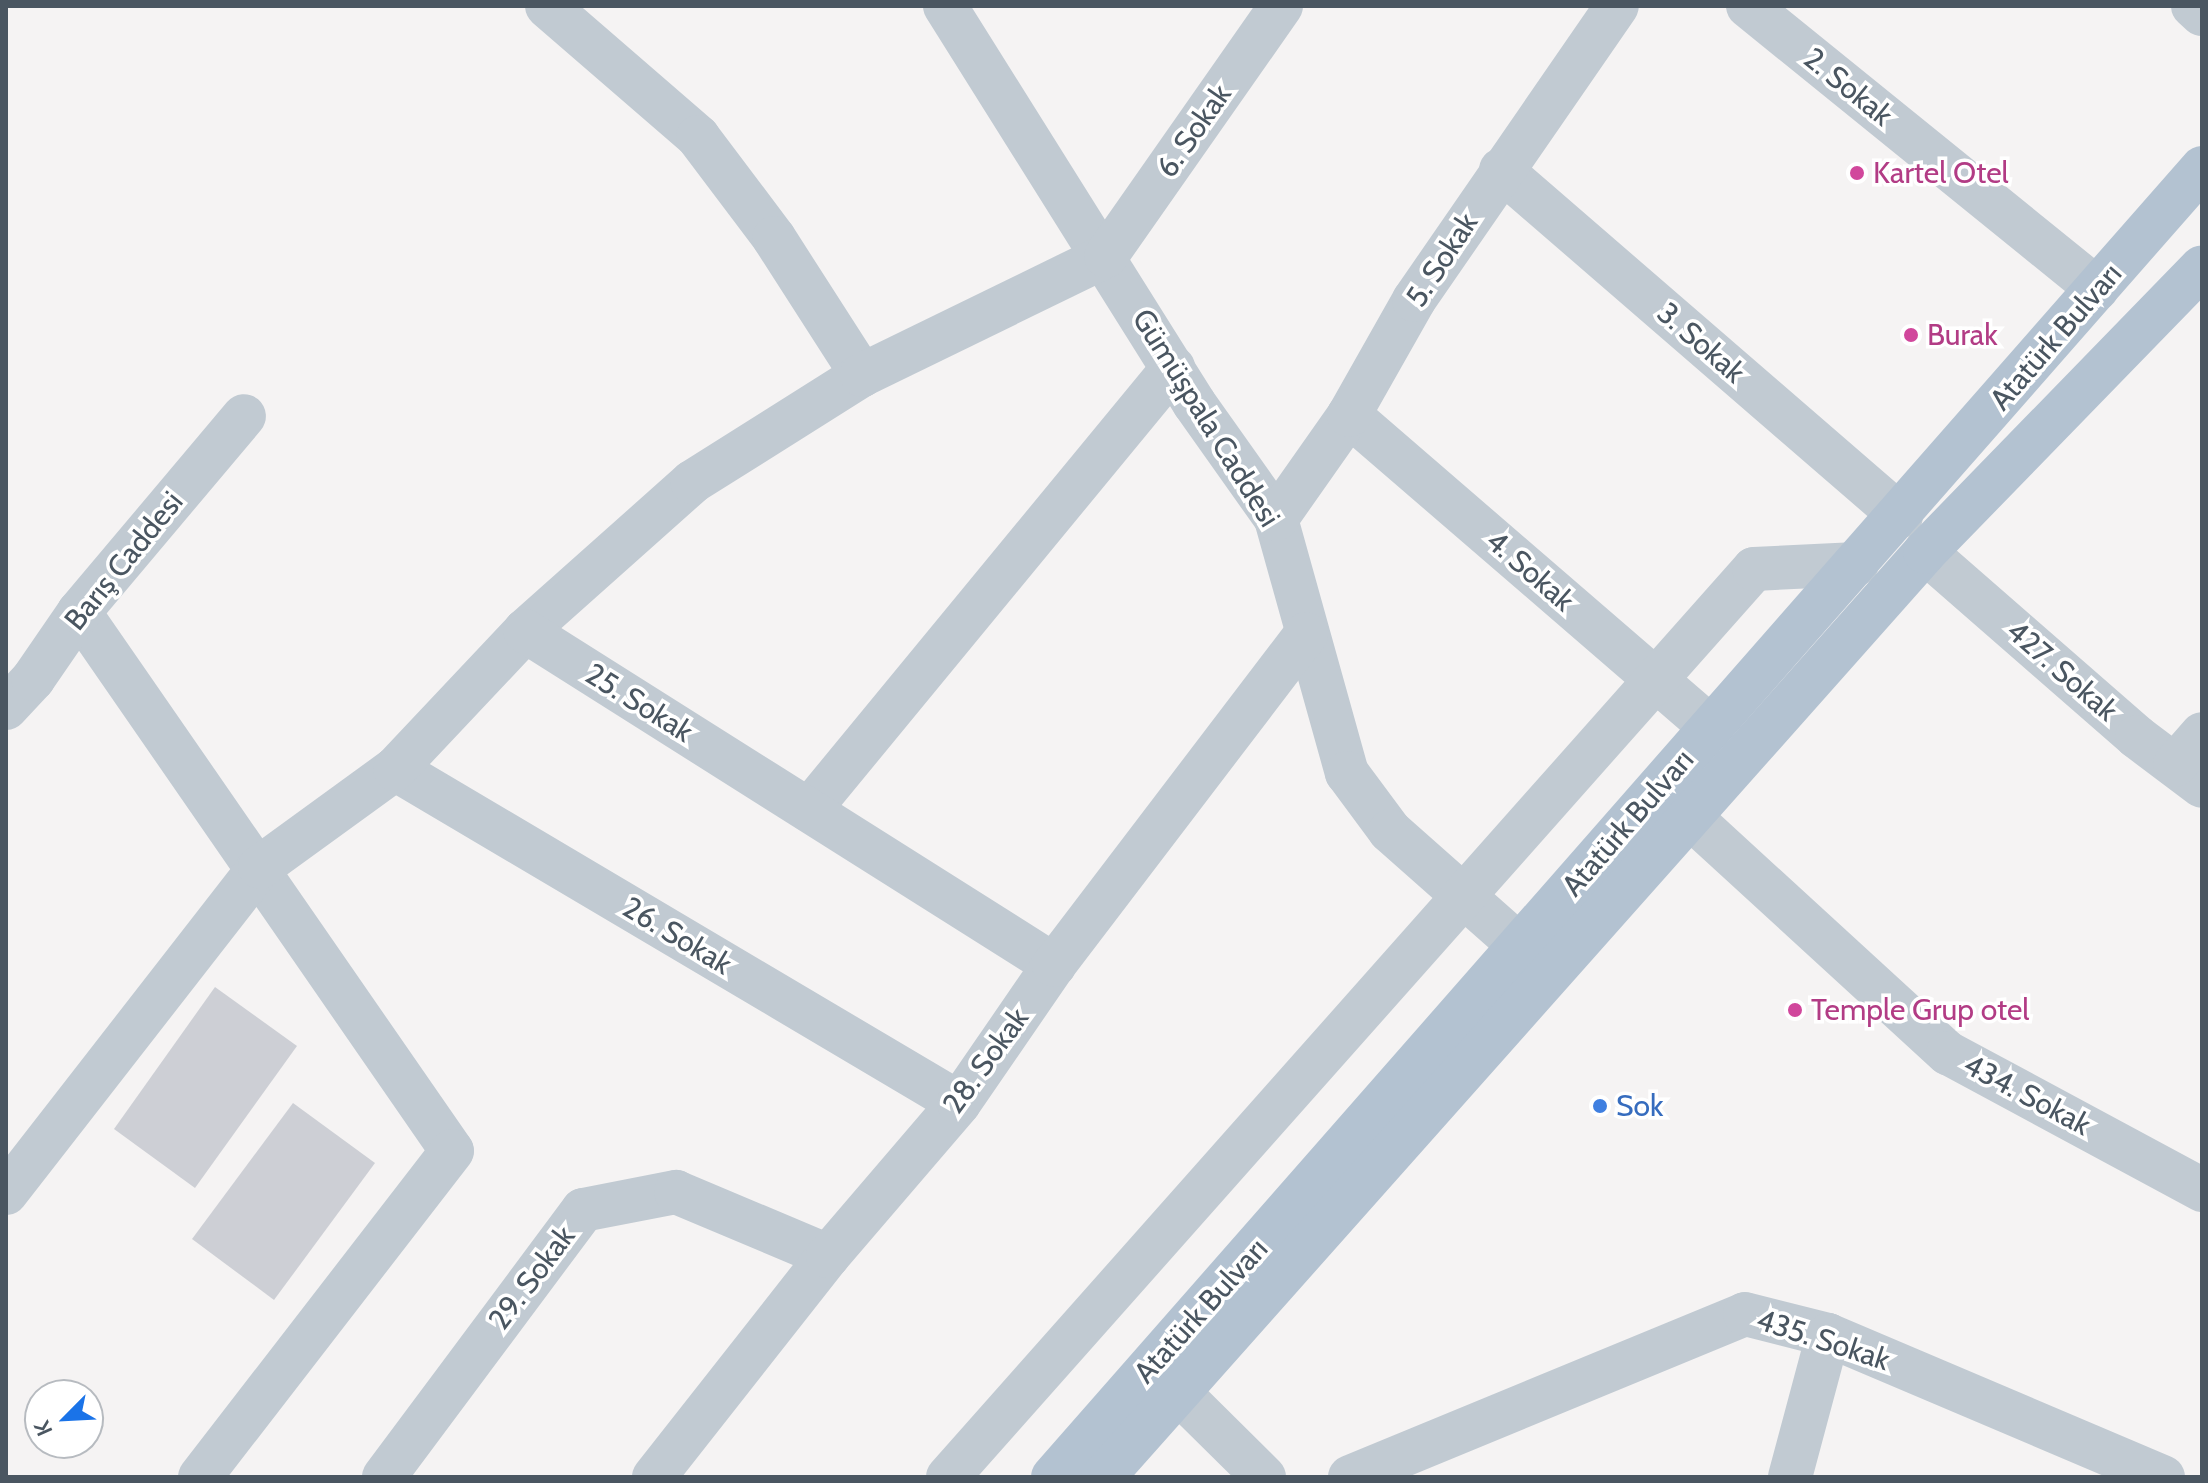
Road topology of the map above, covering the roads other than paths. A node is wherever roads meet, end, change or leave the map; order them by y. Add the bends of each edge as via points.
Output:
1 (547, 6) edge
2 (1281, 6) edge
3 (1617, 6) edge
4 (1748, 6) edge
5 (2193, 6) edge
6 (950, 8) edge
7 (2202, 14) edge
8 (2202, 168) edge
9 (1501, 170) junction
10 (1106, 256) junction
11 (2202, 267) edge
12 (2097, 289) junction
13 (1173, 368) junction
14 (862, 375) junction
15 (1349, 415) junction
16 (244, 416) dead end
17 (1901, 516) junction
18 (1276, 519) junction
19 (1925, 552) junction
20 (1857, 564) junction
21 (79, 612) junction
22 (525, 631) junction
23 (1306, 634) junction
24 (1658, 682) junction
25 (6, 708) edge
26 (1711, 727) junction
27 (2193, 762) edge
28 (395, 769) junction
29 (809, 810) junction
30 (1690, 817) junction
31 (260, 867) junction
32 (1462, 895) junction
33 (1520, 946) junction
34 (1054, 965) junction
35 (959, 1103) junction
36 (2194, 1171) edge
37 (6, 1193) edge
38 (828, 1256) junction
39 (1828, 1335) junction
40 (1178, 1392) junction
41 (2139, 1473) edge
42 (203, 1476) edge
43 (384, 1477) edge
44 (654, 1477) edge
45 (948, 1477) edge
46 (1053, 1477) edge
47 (1103, 1477) edge
48 (1264, 1477) edge
49 (1350, 1477) edge
50 (1790, 1477) edge

1 - 14 street via 698,137 774,238
2 - 10 street, 6. Sokak
3 - 9 street, 5. Sokak
4 - 12 street, 2. Sokak
5 - 7 street
6 - 10 street, Gümüşpala Caddesi
8 - 12 main road, Atatürk Bulvarı
9 - 15 street, 5. Sokak via 1414,300
9 - 17 street, 3. Sokak
10 - 13 street, Gümüşpala Caddesi
10 - 14 street
11 - 19 main road, Atatürk Bulvarı
12 - 17 main road, Atatürk Bulvarı
13 - 18 street, Gümüşpala Caddesi
13 - 29 street
14 - 22 street via 692,482
15 - 18 street, 5. Sokak
15 - 24 street, 4. Sokak
16 - 21 street, Barış Caddesi
17 - 20 main road, Atatürk Bulvarı
18 - 23 street, Gümüşpala Caddesi
19 - 27 street, 427. Sokak
19 - 30 main road, Atatürk Bulvarı
20 - 24 street via 1754,569
20 - 26 main road, Atatürk Bulvarı
21 - 25 street, Barış Caddesi
21 - 31 street
22 - 28 street
22 - 29 street, 25. Sokak
23 - 32 street, Gümüşpala Caddesi via 1347,773 1390,831
23 - 34 street, 28. Sokak
24 - 26 street, 4. Sokak
24 - 32 street
26 - 33 main road, Atatürk Bulvarı
28 - 31 street
28 - 35 street, 26. Sokak
29 - 34 street, 25. Sokak
30 - 36 street, 434. Sokak via 1948,1053
30 - 40 main road, Atatürk Bulvarı
31 - 37 street
31 - 42 street via 452,1151
32 - 33 street, Gümüşpala Caddesi
32 - 45 street
33 - 46 main road, Atatürk Bulvarı
34 - 35 street, 28. Sokak
35 - 38 street, 28. Sokak
38 - 43 street, 29. Sokak via 676,1192 583,1210
38 - 44 street, 28. Sokak
39 - 41 street, 435. Sokak
39 - 49 street, 435. Sokak via 1745,1314
39 - 50 street
40 - 47 main road, Atatürk Bulvarı
40 - 48 street

